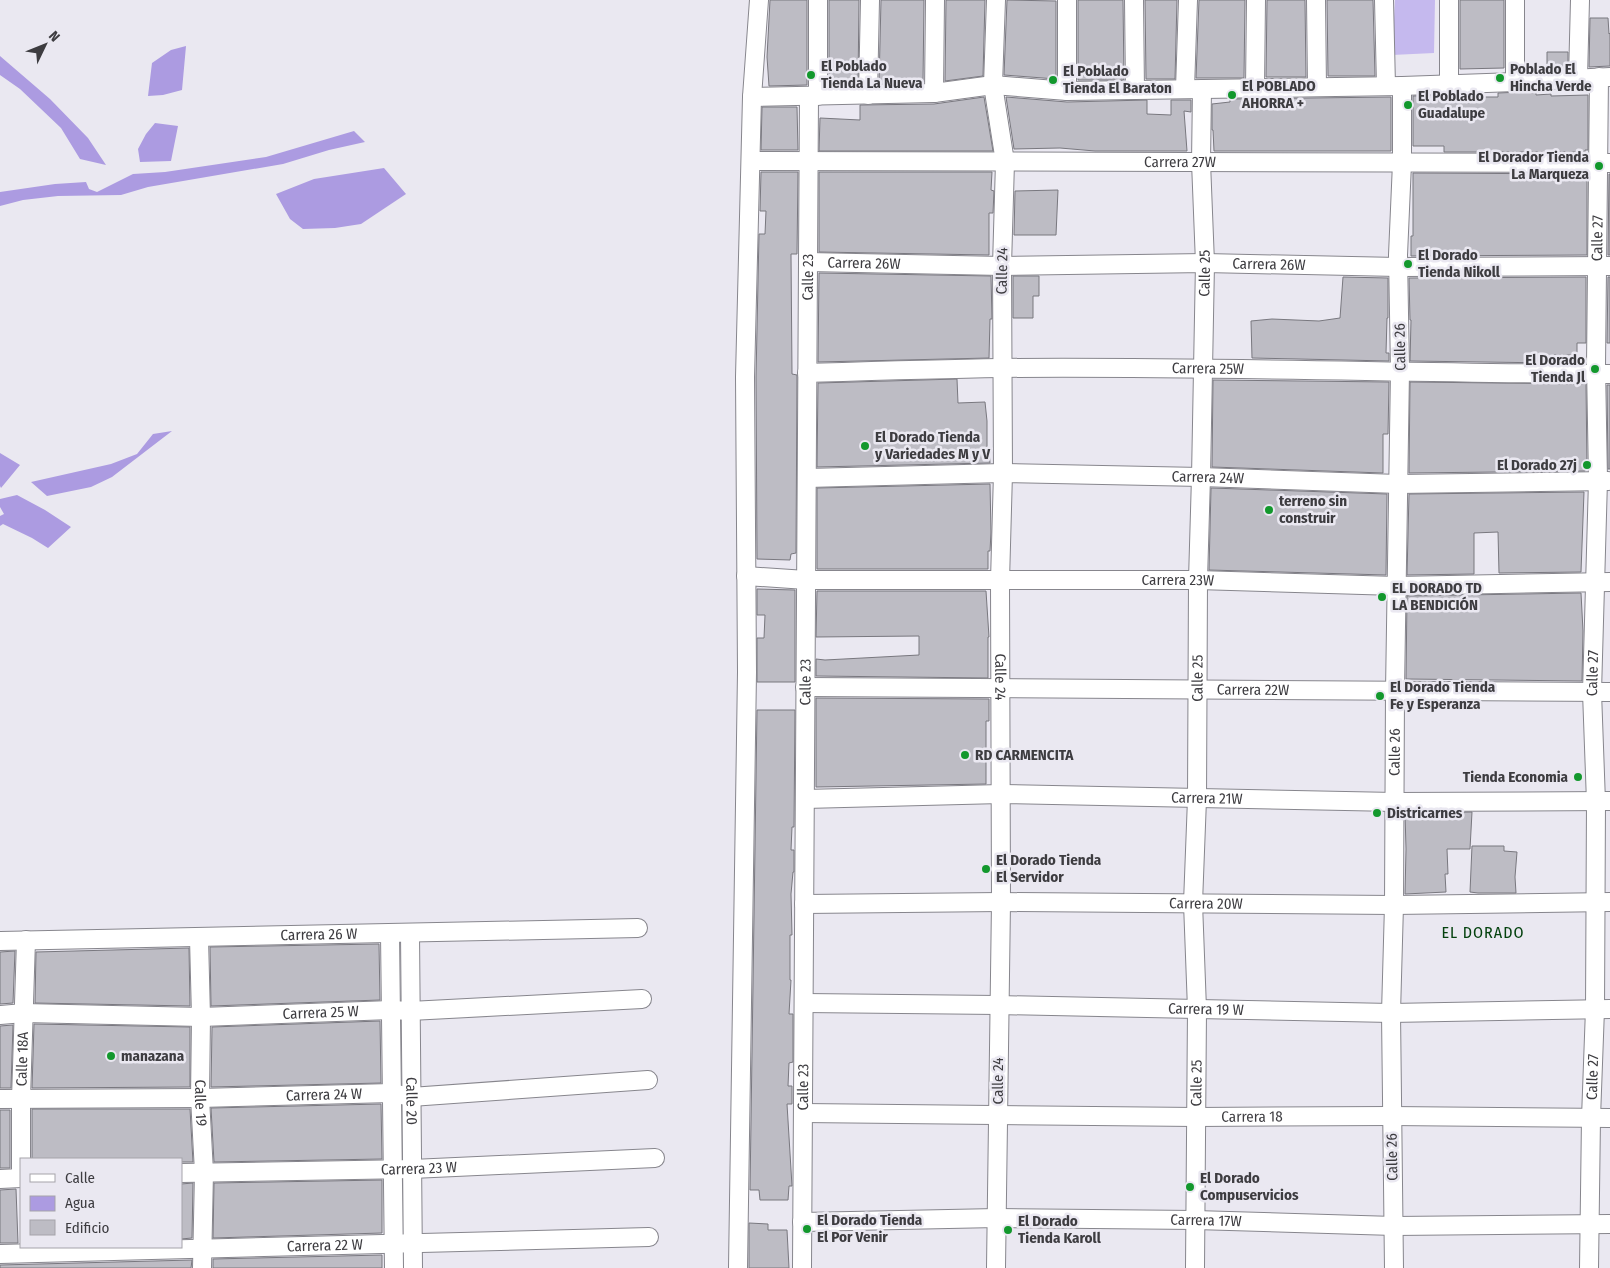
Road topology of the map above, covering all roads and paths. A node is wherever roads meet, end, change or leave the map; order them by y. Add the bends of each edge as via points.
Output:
1 (759, 0) edge
2 (818, 0) edge
3 (870, 0) edge
4 (935, 0) edge
5 (996, 0) edge
6 (1067, 0) edge
7 (1134, 0) edge
8 (1188, 0) edge
9 (1256, 0) edge
10 (1316, 0) edge
11 (1384, 0) edge
12 (1449, 0) edge
13 (1515, 0) edge
14 (1580, 0) edge
15 (1604, 77) edge
16 (1578, 78) junction
17 (1515, 82) junction
18 (1449, 84) junction
19 (992, 85) junction
20 (1394, 86) junction
21 (1317, 87) junction
22 (1255, 88) junction
23 (1193, 89) junction
24 (1134, 90) junction
25 (1067, 91) junction
26 (934, 94) junction
27 (868, 95) junction
28 (813, 96) junction
29 (752, 97) junction
30 (750, 161) junction
31 (809, 161) junction
32 (1005, 162) junction
33 (1201, 162) junction
34 (1402, 162) junction
35 (1604, 163) edge
36 (808, 262) junction
37 (1204, 262) junction
38 (1002, 266) junction
39 (1603, 266) edge
40 (1398, 267) junction
41 (1001, 368) junction
42 (1203, 369) junction
43 (1400, 371) junction
44 (807, 373) junction
45 (1603, 374) edge
46 (1003, 473) junction
47 (1201, 477) junction
48 (807, 478) junction
49 (1604, 481) edge
50 (1398, 484) junction
51 (746, 576) junction
52 (806, 580) junction
53 (1198, 580) junction
54 (1000, 581) junction
55 (1603, 581) edge
56 (1396, 586) junction
57 (805, 687) junction
58 (1001, 688) junction
59 (1197, 690) junction
60 (1395, 691) junction
61 (1592, 692) junction
62 (1610, 692) edge
63 (1001, 794) junction
64 (805, 799) junction
65 (1197, 799) junction
66 (1395, 802) junction
67 (1603, 802) edge
68 (1001, 902) junction
69 (1603, 902) edge
70 (1193, 903) junction
71 (804, 904) junction
72 (1394, 905) junction
73 (638, 928) dead end
74 (390, 934) junction
75 (410, 934) junction
76 (199, 938) junction
77 (26, 940) junction
78 (0, 941) edge
79 (642, 999) dead end
80 (804, 1003) junction
81 (998, 1005) junction
82 (1603, 1009) edge
83 (390, 1010) junction
84 (1197, 1010) junction
85 (410, 1011) junction
86 (24, 1013) junction
87 (1391, 1013) junction
88 (0, 1015) edge
89 (201, 1017) junction
90 (648, 1080) dead end
91 (392, 1093) junction
92 (411, 1097) junction
93 (21, 1098) junction
94 (200, 1098) junction
95 (0, 1099) edge
96 (803, 1112) junction
97 (998, 1114) junction
98 (1391, 1116) junction
99 (1196, 1117) junction
100 (1591, 1118) junction
101 (1610, 1118) edge
102 (21, 1158) edge
103 (655, 1158) dead end
104 (412, 1169) junction
105 (393, 1170) junction
106 (204, 1172) junction
107 (182, 1173) edge
108 (20, 1178) edge
109 (0, 1179) edge
110 (996, 1218) junction
111 (1195, 1220) junction
112 (802, 1222) junction
113 (1589, 1224) junction
114 (1610, 1224) edge
115 (1394, 1226) junction
116 (649, 1237) dead end
117 (413, 1243) junction
118 (394, 1244) junction
119 (202, 1248) junction
120 (0, 1254) edge
121 (23, 1256) edge
122 (202, 1268) edge
123 (394, 1268) edge
124 (413, 1268) edge
125 (738, 1268) edge
126 (802, 1268) edge
127 (996, 1268) edge
128 (1195, 1268) edge
129 (1394, 1268) edge
130 (1589, 1268) edge

1 - 29 street
2 - 28 street, Calle 23
3 - 27 street
4 - 26 street
5 - 19 street, Calle 24
6 - 25 street
7 - 24 street
8 - 23 street, Calle 25
9 - 22 street
10 - 21 street
11 - 20 street, Calle 26
12 - 18 street
13 - 17 street
14 - 16 street
15 - 16 street
15 - 35 street, Calle 27
16 - 17 street
17 - 18 street
18 - 20 street
19 - 25 street
19 - 26 street
19 - 32 street, Calle 24
20 - 21 street
20 - 34 street, Calle 26
21 - 22 street
22 - 23 street
23 - 24 street
23 - 33 street, Calle 25
24 - 25 street
26 - 27 street
27 - 28 street
28 - 29 street
28 - 31 street, Calle 23
29 - 30 street
30 - 31 street, Carrera 27W
30 - 51 street via 745,377
31 - 32 street, Carrera 27W
31 - 36 street, Calle 23
32 - 33 street, Carrera 27W
32 - 38 street, Calle 24
33 - 34 street, Carrera 27W
33 - 37 street, Calle 25
34 - 35 street, Carrera 27W
34 - 40 street, Calle 26
35 - 39 street, Calle 27
36 - 38 street, Carrera 26W
36 - 44 street, Calle 23
37 - 38 street, Carrera 26W
37 - 40 street, Carrera 26W
37 - 42 street, Calle 25
38 - 41 street, Calle 24
39 - 40 street, Carrera 26W
39 - 45 street, Calle 27
40 - 43 street, Calle 26
41 - 42 street, Carrera 25W
41 - 44 street, Carrera 25W
41 - 46 street, Calle 24
42 - 43 street, Carrera 25W
42 - 47 street, Calle 25
43 - 45 street, Carrera 25W
43 - 50 street, Calle 26
44 - 48 street, Calle 23
45 - 49 street, Calle 27
46 - 47 street, Carrera 24W
46 - 48 street, Carrera 24W
46 - 54 street, Calle 24
47 - 50 street, Carrera 24W
47 - 53 street, Calle 25
48 - 52 street, Calle 23
49 - 50 street, Carrera 24W
49 - 55 street, Calle 27
50 - 56 street, Calle 26
51 - 52 street, Carrera 23W
51 - 125 street
52 - 54 street, Carrera 23W
52 - 57 street, Calle 23
53 - 54 street, Carrera 23W
53 - 56 street, Carrera 23W
53 - 59 street, Calle 25
54 - 58 street, Calle 24
55 - 56 street, Carrera 23W
55 - 61 street, Calle 27
56 - 60 street, Calle 26
57 - 58 street, Carrera 22W
57 - 64 street, Calle 23
58 - 59 street, Carrera 22W
58 - 63 street, Calle 24
59 - 60 street, Carrera 22W
59 - 65 street, Calle 25
60 - 61 street, Carrera 22W
60 - 66 street, Calle 26
61 - 62 street, Carrera 22W
61 - 67 street, Calle 27
63 - 64 street, Carrera 21W
63 - 65 street, Carrera 21W
63 - 68 street, Calle 24
64 - 71 street, Calle 23
65 - 66 street, Carrera 21W
65 - 70 street, Calle 25
66 - 67 street, Carrera 21W
66 - 72 street, Calle 26
67 - 69 street, Calle 27
68 - 70 street, Carrera 20W
68 - 71 street, Carrera 20W
68 - 81 street, Calle 24
69 - 72 street, Carrera 20W
69 - 82 street, Calle 27
70 - 72 street, Carrera 20W
70 - 84 street, Calle 25
71 - 80 street, Calle 23
72 - 87 street, Calle 26
73 - 75 street, Carrera 26 W
74 - 75 street, Carrera 26 W
74 - 76 street, Carrera 26 W
74 - 83 street, Calle 20
75 - 85 street, Calle 20
76 - 77 street, Carrera 26 W
76 - 89 street, Calle 19
77 - 78 street, Carrera 26 W
77 - 86 street, Calle 18A
79 - 85 street, Carrera 25 W
80 - 81 street, Carrera 19 W
80 - 96 street, Calle 23
81 - 84 street, Carrera 19 W
81 - 97 street, Calle 24
82 - 87 street, Carrera 19 W
82 - 100 street, Calle 27
83 - 85 street, Carrera 25 W
83 - 89 street, Carrera 25 W
83 - 91 street, Calle 20
84 - 87 street, Carrera 19 W
84 - 99 street, Calle 25
85 - 92 street, Calle 20
86 - 88 street, Carrera 25 W
86 - 89 street, Carrera 25 W
86 - 93 street, Calle 18A
87 - 98 street, Calle 26
89 - 94 street, Calle 19
90 - 92 street, Carrera 24 W
91 - 92 street, Carrera 24 W
91 - 94 street, Carrera 24 W
91 - 105 street, Calle 20
92 - 104 street, Calle 20
93 - 94 street, Carrera 24 W
93 - 95 street, Carrera 24 W
93 - 102 street, Calle 18A
94 - 106 street, Calle 19
96 - 97 street, Carrera 18
96 - 112 street, Calle 23
97 - 99 street, Carrera 18
97 - 110 street, Calle 24
98 - 99 street, Carrera 18
98 - 100 street, Carrera 18
98 - 115 street, Calle 26
99 - 111 street, Calle 25
100 - 101 street, Carrera 18
100 - 113 street, Calle 27
103 - 104 street, Carrera 23 W
104 - 105 street, Carrera 23 W
104 - 117 street, Calle 20
105 - 106 street, Carrera 23 W
105 - 118 street, Calle 20
106 - 107 street, Carrera 23 W
106 - 119 street, Calle 19
108 - 109 street
110 - 111 street, Carrera 17W
110 - 112 street, Carrera 17W
110 - 127 street, Calle 24
111 - 115 street, Carrera 17W
111 - 128 street, Calle 25
112 - 126 street, Calle 23
113 - 114 street, Carrera 17W
113 - 115 street, Carrera 17W
113 - 130 street, Calle 27
115 - 129 street, Calle 26
116 - 117 street, Carrera 22 W
117 - 118 street, Carrera 22 W
117 - 124 street, Calle 20
118 - 119 street, Carrera 22 W
118 - 123 street, Calle 20
119 - 121 street, Carrera 22 W
119 - 122 street, Calle 19
120 - 121 street, Carrera 22 W

